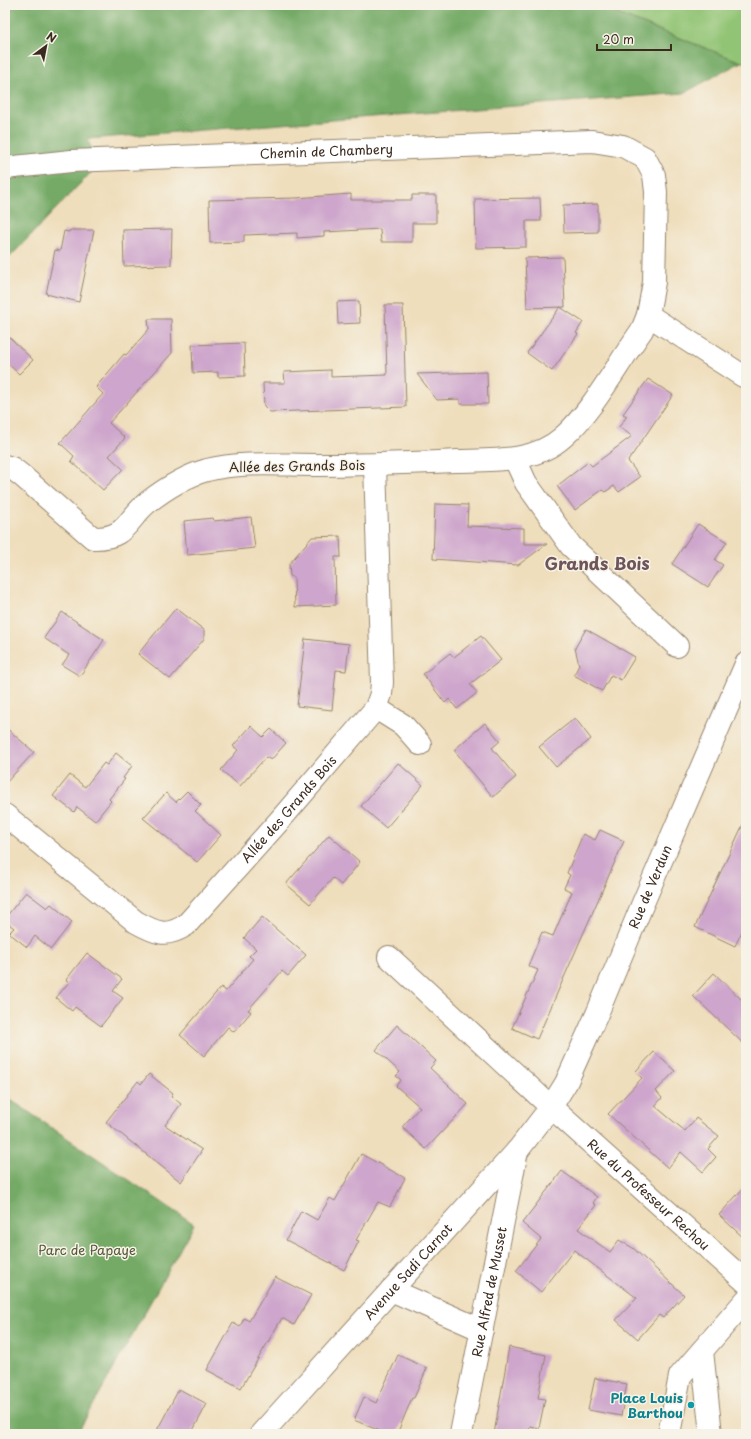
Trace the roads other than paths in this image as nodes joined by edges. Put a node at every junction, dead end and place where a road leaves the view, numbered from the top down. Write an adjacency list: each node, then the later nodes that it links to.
1 (645, 158): 2 (street, Chemin de Chambery); 3 (street, Allée des Grands Bois)
2 (5, 168)
3 (648, 315): 4 (street); 5 (street, Allée des Grands Bois)
4 (743, 376)
5 (515, 459): 6 (street, Allée des Grands Bois); 8 (street)
6 (375, 465): 7 (street, Allée des Grands Bois); 10 (street, Allée des Grands Bois)
7 (5, 466)
8 (677, 646)
9 (746, 664): 14 (street, Rue de Verdun)
10 (376, 708): 11 (street); 12 (street, Allée des Grands Bois)
11 (420, 744)
12 (5, 815)
13 (389, 957): 14 (street, Rue du Professeur Rechou)
14 (551, 1108): 15 (street, Avenue Sadi Carnot); 16 (street, Rue du Professeur Rechou)
15 (518, 1150): 17 (street, Avenue Sadi Carnot); 19 (street, Rue Alfred de Musset)
16 (746, 1282)
17 (391, 1290): 19 (street); 21 (street, Avenue Sadi Carnot)
18 (746, 1300): 20 (street)
19 (482, 1330): 22 (street, Rue Alfred de Musset)
20 (702, 1351): 23 (street); 24 (street)
21 (261, 1434)
22 (461, 1434)
23 (669, 1434)
24 (711, 1434)

